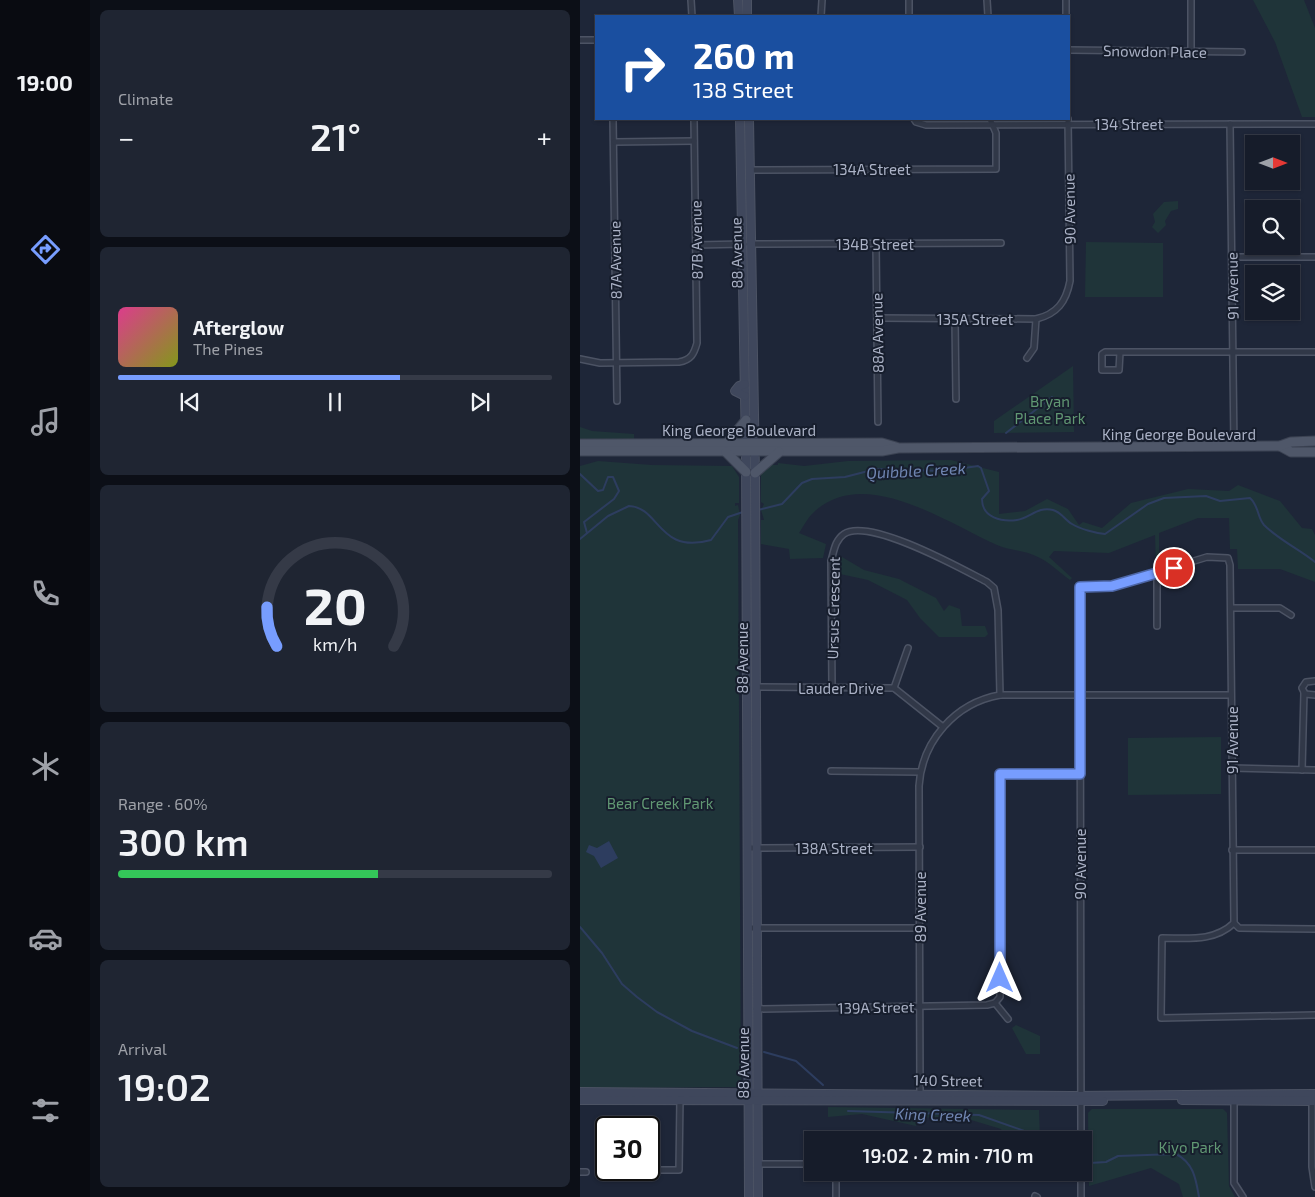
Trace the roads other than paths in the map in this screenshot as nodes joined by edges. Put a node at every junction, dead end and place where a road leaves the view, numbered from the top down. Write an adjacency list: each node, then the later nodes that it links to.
1 (691, 0): 9 (street)
2 (738, 0): 10 (main road)
3 (747, 0): 11 (main road)
4 (822, 0): 12 (street)
5 (909, 0): 13 (street)
6 (987, 0): 14 (street)
7 (1066, 0): 15 (street)
8 (1190, 0): 19 (street)
9 (692, 15)
10 (739, 15)
11 (747, 15)
12 (821, 15)
13 (909, 15)
14 (988, 15)
15 (1066, 15)
16 (580, 40): 17 (street)
17 (595, 40)
18 (1070, 50): 19 (street, Snowdon Place)
19 (1191, 52): 20 (street, Snowdon Place)
20 (1242, 52)
21 (613, 120): 31 (street, 87A Avenue)
22 (694, 120): 30 (street, 87B Avenue)
23 (740, 120): 34 (main road, 88 Avenue)
24 (749, 120): 32 (main road, 88 Avenue)
25 (915, 120): 26 (street, 134 Street)
26 (991, 122): 27 (street, 134 Street); 32 (street, 134A Street)
27 (1068, 122): 28 (street, 134 Street); 39 (street, 90 Avenue)
28 (1230, 124): 29 (street, 134 Street); 37 (street, 91 Avenue)
29 (1315, 124)
30 (694, 141): 31 (street); 36 (street, 87B Avenue)
31 (614, 142): 48 (street, 87A Avenue)
32 (748, 170): 34 (main road, 88 Avenue)
33 (1001, 243): 35 (street, 134B Street)
34 (747, 244): 35 (street, 134B Street); 36 (street, 134B Street); 51 (main road, 88 Avenue); 56 (main road, 88 Avenue)
35 (876, 244): 40 (street, 88A Avenue)
36 (696, 245): 48 (street, 87B Avenue)
37 (1232, 257): 38 (street); 43 (street, 91 Avenue)
38 (1315, 257)
39 (1066, 299): 42 (street, 135A Street)
40 (877, 318): 41 (street, 135A Street); 52 (street, 88A Avenue)
41 (955, 318): 42 (street, 135A Street); 49 (street)
42 (1036, 319): 46 (street)
43 (1233, 351): 44 (street); 45 (street); 57 (street, 91 Avenue)
44 (1120, 352): 44 (street)
45 (1315, 352)
46 (1027, 358)
47 (580, 359): 48 (street)
48 (617, 363): 50 (street, 87A Avenue)
49 (956, 399)
50 (617, 401)
51 (746, 420): 56 (main road, 88 Avenue); 59 (main road)
52 (878, 422)
53 (1315, 441): 55 (main road, King George Boulevard)
54 (580, 444): 58 (main road, King George Boulevard)
55 (1280, 446): 57 (main road, King George Boulevard); 63 (main road, King George Boulevard)
56 (751, 447): 59 (main road, King George Boulevard); 60 (main road, King George Boulevard); 62 (main road, King George Boulevard); 64 (main road, 88 Avenue)
57 (1234, 447): 60 (main road, King George Boulevard)
58 (592, 448): 59 (main road, King George Boulevard); 61 (main road, King George Boulevard)
59 (727, 448): 64 (main road)
60 (898, 448): 62 (main road, King George Boulevard)
61 (580, 452)
62 (779, 452): 64 (main road)
63 (1315, 452)
64 (751, 473): 70 (main road, 88 Avenue); 72 (main road, 88 Avenue)
65 (1156, 573): 66 (street, 91 Avenue); 68 (street); 79 (street, 90 Avenue)
66 (1231, 608): 67 (street); 76 (street, 91 Avenue)
67 (1291, 615)
68 (1157, 626)
69 (908, 648): 74 (street)
70 (747, 679): 72 (main road); 88 (main road, 88 Avenue)
71 (1315, 681): 75 (street)
72 (756, 688): 73 (street, Lauder Drive); 89 (main road, 88 Avenue)
73 (832, 688): 74 (street, Lauder Drive); 78 (street, Ursus Crescent)
74 (894, 688): 80 (street, Lauder Drive)
75 (1304, 692): 77 (street); 82 (street)
76 (1231, 695): 79 (street, 89 Avenue); 81 (street, 91 Avenue)
77 (1315, 695)
78 (1000, 696): 79 (street, 89 Avenue); 80 (street, 89 Avenue)
79 (1080, 696): 86 (street, 90 Avenue)
80 (943, 727): 85 (street, 89 Avenue)
81 (1232, 768): 82 (street); 90 (street, 91 Avenue)
82 (1302, 770): 83 (street)
83 (1315, 770)
84 (832, 771): 85 (street)
85 (920, 772): 87 (street, 89 Avenue)
86 (1080, 774): 96 (street); 107 (street, 90 Avenue)
87 (920, 847): 89 (street, 138A Street); 94 (street, 89 Avenue)
88 (747, 848): 89 (street, 138A Street); 93 (main road, 88 Avenue)
89 (756, 848): 93 (main road, 88 Avenue)
90 (1232, 850): 91 (street); 92 (street, 91 Avenue)
91 (1315, 850)
92 (1234, 923): 95 (street); 99 (street)
93 (752, 928): 94 (street); 98 (main road, 88 Avenue); 105 (main road, 88 Avenue)
94 (920, 928): 97 (street, 89 Avenue)
95 (1315, 929)
96 (995, 1003): 97 (street, 139A Street); 100 (street)
97 (920, 1007): 98 (street, 139A Street); 102 (street, 89 Avenue)
98 (756, 1009): 106 (main road, 88 Avenue)
99 (1315, 1015)
100 (1008, 1019)
101 (580, 1092): 104 (main road, 140 Street)
102 (920, 1094): 106 (main road, 140 Street); 107 (main road, 140 Street)
103 (1268, 1094): 107 (main road, 140 Street); 108 (main road, 140 Street); 110 (main road)
104 (680, 1096): 105 (main road, 140 Street); 109 (main road, 140 Street); 114 (street)
105 (748, 1097): 106 (main road, 140 Street); 118 (main road, 88 Avenue)
106 (757, 1097): 107 (main road, 140 Street); 112 (main road, 88 Avenue)
107 (1081, 1098): 110 (main road, 140 Street); 111 (street, 90 Avenue)
108 (1314, 1099): 110 (main road, 140 Street); 117 (street)
109 (580, 1100)
110 (1234, 1100): 122 (street)
111 (1081, 1131)
112 (757, 1164): 113 (street); 119 (main road, 88 Avenue)
113 (804, 1164)
114 (660, 1170)
115 (836, 1181): 120 (street)
116 (1081, 1181): 121 (street)
117 (1315, 1187)
118 (749, 1197)
119 (758, 1197)
120 (836, 1197)
121 (1081, 1197)
122 (1243, 1197)

